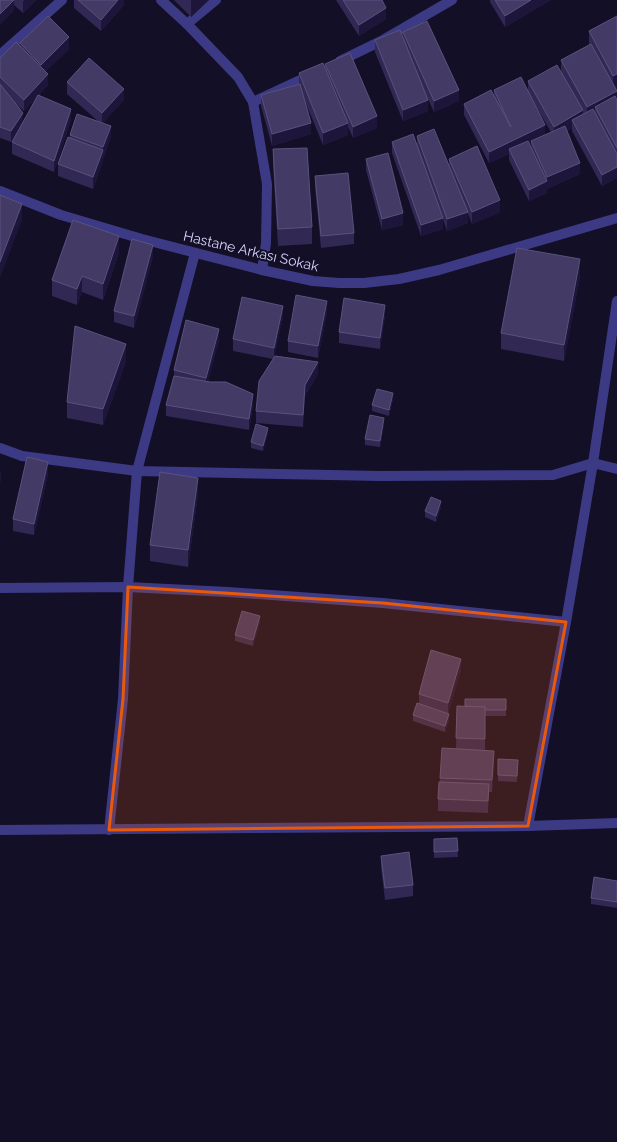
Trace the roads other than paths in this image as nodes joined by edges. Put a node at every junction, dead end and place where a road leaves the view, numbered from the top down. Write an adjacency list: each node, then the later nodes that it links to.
1 (62, 0): 6 (street)
2 (161, 0): 5 (street)
3 (216, 0): 5 (street)
4 (452, 0): 7 (street)
5 (187, 24): 9 (street)
6 (0, 55)
7 (331, 65)
8 (317, 72): 9 (street)
9 (253, 102): 13 (street)
10 (0, 191): 12 (street, Hastane Arkası Sokak)
11 (617, 218): 13 (street, Hastane Arkası Sokak)
12 (195, 253): 13 (street, Hastane Arkası Sokak); 18 (street)
13 (262, 270)
14 (617, 300): 16 (street)
15 (0, 448): 18 (street)
16 (593, 463): 17 (street); 18 (street); 21 (street)
17 (617, 469)
18 (137, 471): 19 (street)
19 (128, 587): 20 (street); 21 (street); 25 (street)
20 (0, 588)
21 (566, 622): 23 (street)
22 (617, 823): 23 (street)
23 (528, 826): 25 (street)
24 (0, 830): 25 (street)
25 (109, 830)

